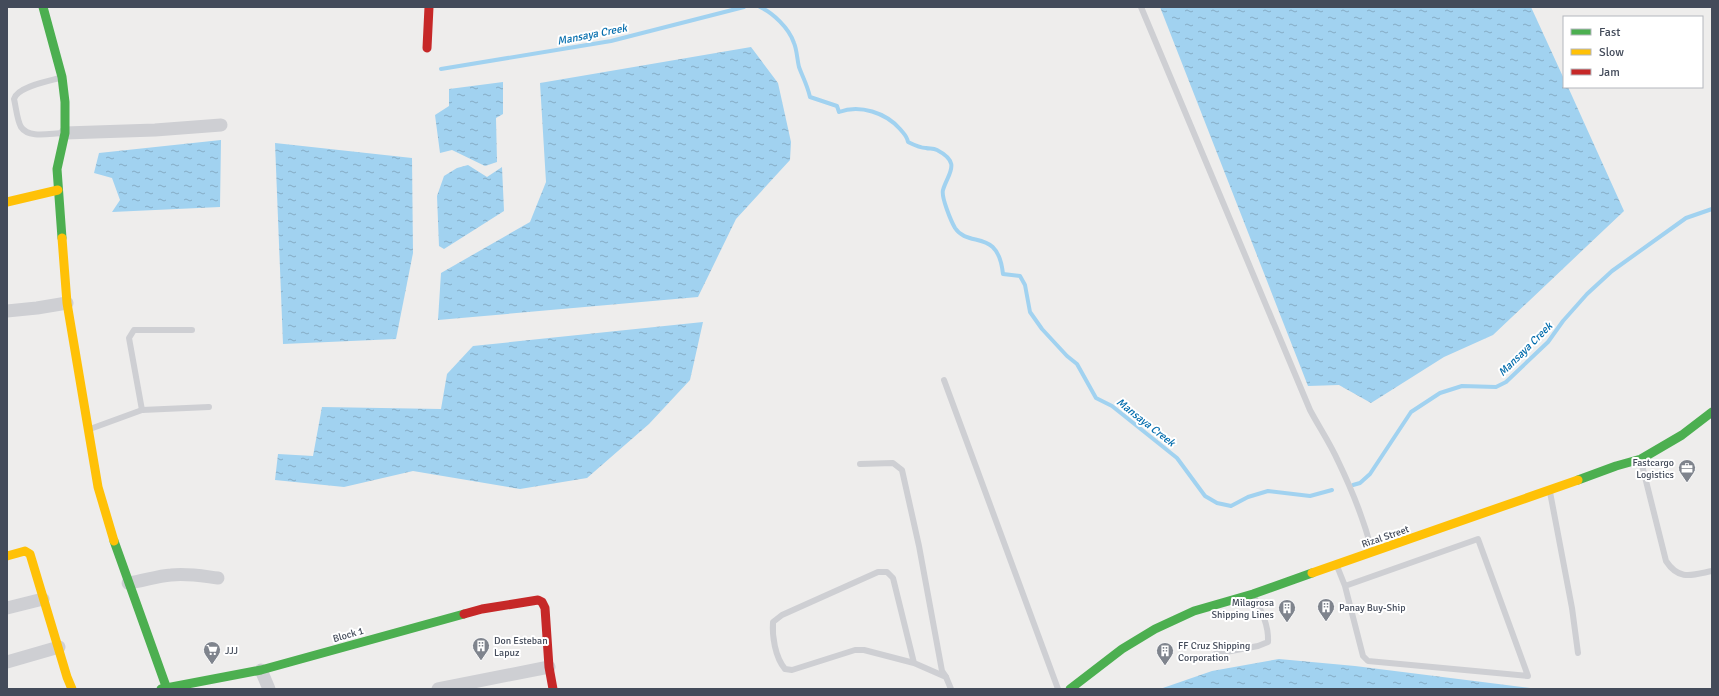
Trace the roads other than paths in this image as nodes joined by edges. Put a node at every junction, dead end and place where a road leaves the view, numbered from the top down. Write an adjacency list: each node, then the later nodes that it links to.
1 (43, 7): 5 (street)
2 (429, 7): 4 (street)
3 (1141, 7): 21 (lane)
4 (427, 48)
5 (62, 77): 7 (street); 7 (lane)
6 (221, 125): 7 (street)
7 (65, 133): 8 (street)
8 (58, 190): 9 (street); 10 (street)
9 (7, 202)
10 (67, 303): 11 (street); 17 (street)
11 (7, 311)
12 (192, 330): 15 (lane)
13 (944, 380): 45 (lane)
14 (208, 407): 15 (lane)
15 (142, 410): 17 (lane)
16 (1712, 412): 18 (street, Rizal Street)
17 (88, 430): 26 (street)
18 (1640, 459): 20 (street, Rizal Street); 24 (lane)
19 (860, 464): 38 (lane)
20 (1550, 491): 21 (street, Rizal Street); 32 (lane)
21 (1372, 552): 23 (street, Rizal Street)
22 (7, 556): 29 (street)
23 (1337, 565): 27 (lane); 28 (street, Rizal Street)
24 (1712, 571)
25 (218, 578): 26 (street)
26 (128, 583): 39 (street)
27 (1345, 586): 27 (lane)
28 (1253, 594): 33 (lane); 46 (street, Rizal Street)
29 (44, 599): 30 (street); 31 (street)
30 (7, 608)
31 (59, 647): 34 (street); 40 (street)
32 (1578, 653)
33 (1215, 654)
34 (7, 662)
35 (914, 663): 35 (lane); 38 (lane)
36 (549, 667): 37 (street, Block 1); 42 (street); 43 (street)
37 (262, 670): 39 (street, Block 1); 41 (street)
38 (946, 678): 44 (lane)
39 (165, 688)
40 (72, 689)
41 (269, 689)
42 (439, 689)
43 (553, 689)
44 (951, 689)
45 (1058, 689)
46 (1070, 689)

